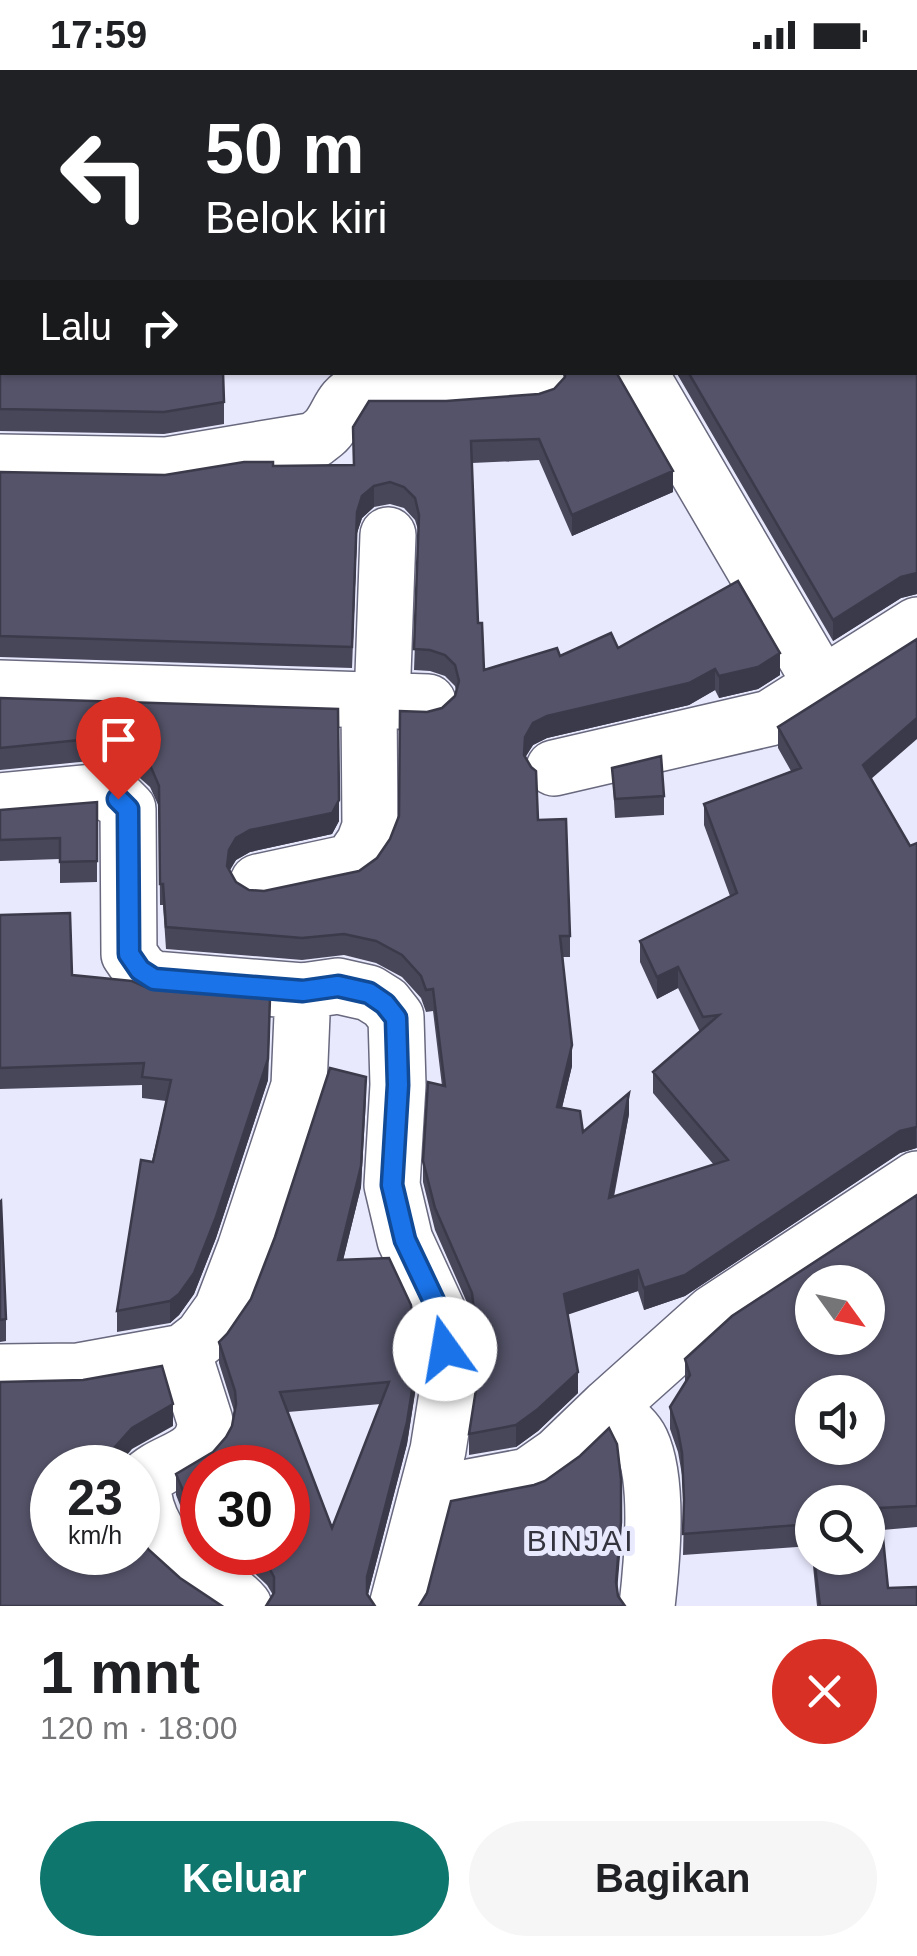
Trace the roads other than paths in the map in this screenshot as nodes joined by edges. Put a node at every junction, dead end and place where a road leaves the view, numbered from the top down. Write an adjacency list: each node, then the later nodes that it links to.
1 (641, 375): 6 (street)
2 (537, 384): 3 (street)
3 (0, 462)
4 (388, 535): 8 (street)
5 (917, 625): 6 (street)
6 (822, 684): 9 (street)
7 (0, 688): 8 (street)
8 (393, 702): 11 (street)
9 (554, 768)
10 (0, 801): 12 (street)
11 (258, 882)
12 (303, 991): 14 (street); 17 (street)
13 (917, 1179): 16 (street)
14 (183, 1352): 15 (street); 18 (street)
15 (0, 1372)
16 (608, 1407): 17 (street); 20 (street)
17 (426, 1496): 19 (street)
18 (244, 1606)
19 (397, 1606)
20 (647, 1606)

